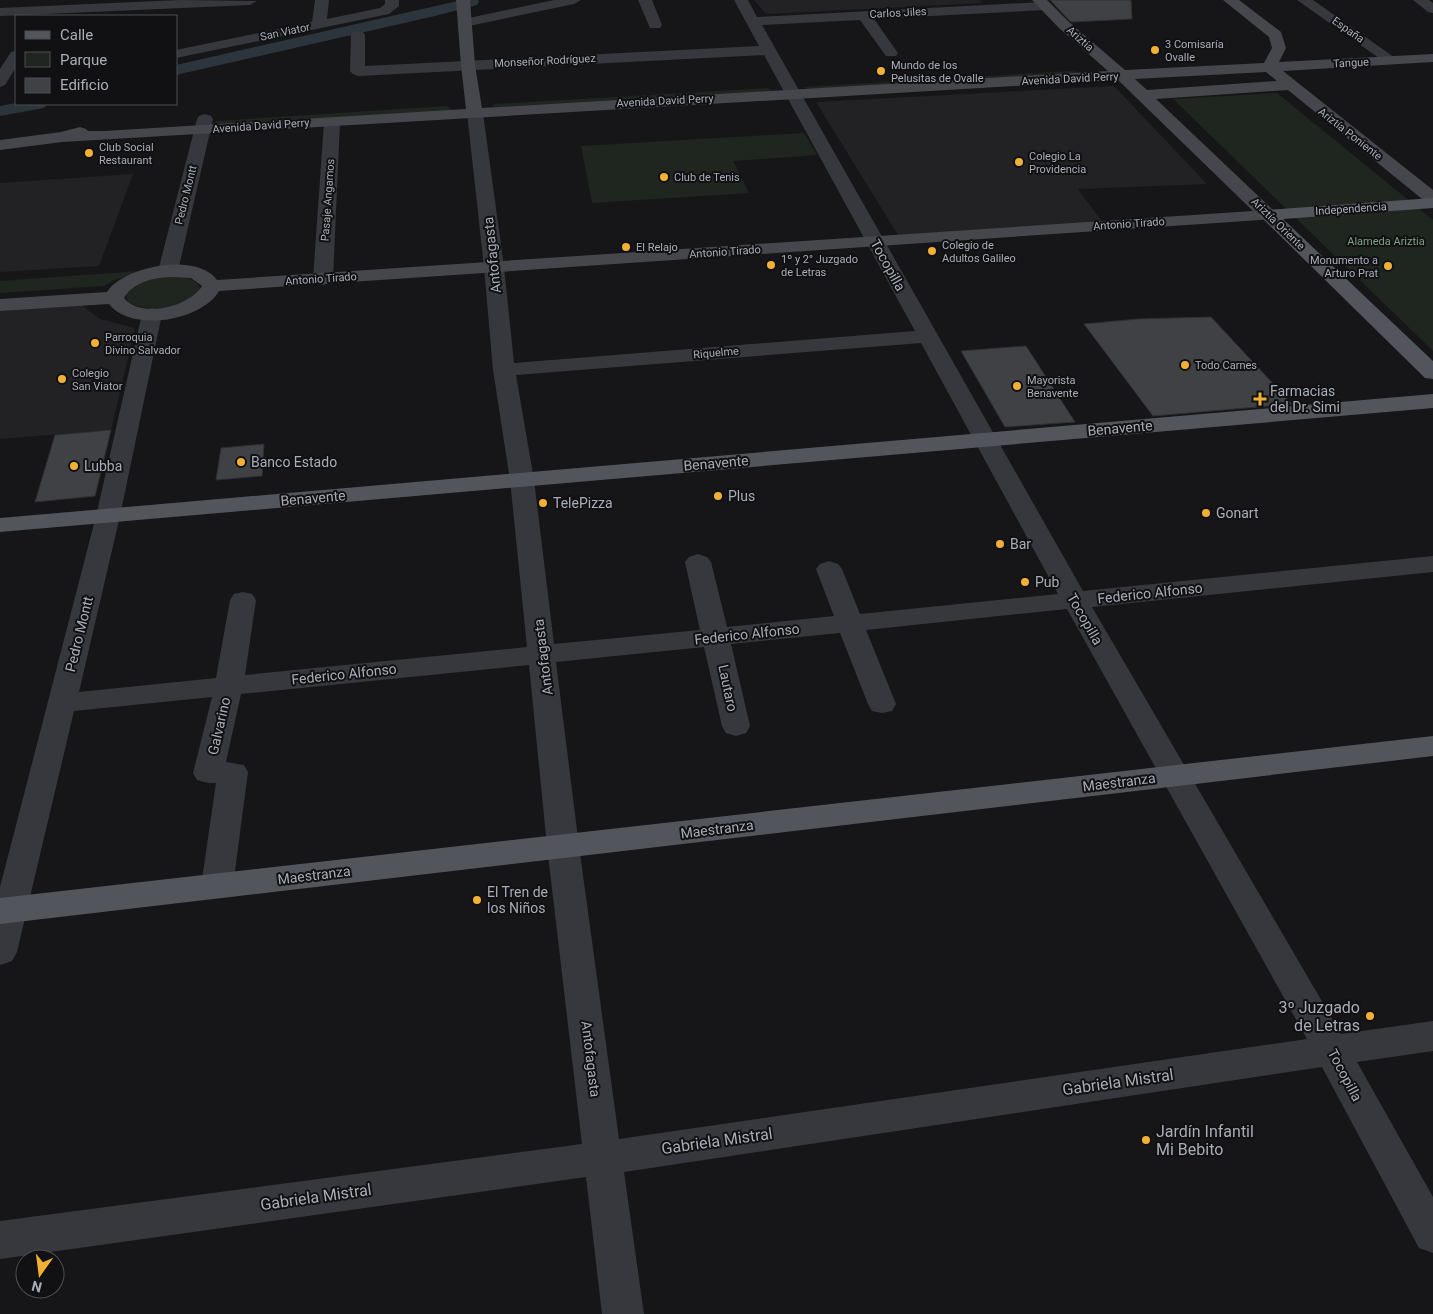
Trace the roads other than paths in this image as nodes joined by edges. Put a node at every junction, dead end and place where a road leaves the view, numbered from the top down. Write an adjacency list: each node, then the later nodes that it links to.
1 (250, 0): 11 (street); 24 (street)
2 (322, 0): 21 (street)
3 (574, 0): 19 (street)
4 (645, 0): 22 (street)
5 (741, 0): 20 (street, Tocopilla)
6 (1230, 0): 26 (main road)
7 (1304, 0): 31 (street, España)
8 (1420, 0): 12 (street)
9 (392, 3): 21 (street, San Viator)
10 (1041, 3): 18 (street, Carlos Jiles); 35 (main road, Ariztía)
11 (178, 7): 14 (street)
12 (1433, 9)
13 (0, 12): 16 (street)
14 (108, 12): 16 (street)
15 (464, 12): 19 (street); 32 (main road, Antofagasta)
16 (41, 13)
17 (571, 15): 19 (street)
18 (864, 15): 20 (street, Carlos Jiles); 27 (street)
19 (483, 19)
20 (752, 21): 25 (street, Tocopilla)
21 (319, 25): 24 (street, San Viator)
22 (654, 25)
23 (358, 35): 32 (street, Monseñor Rodríguez)
24 (242, 41): 28 (street, San Viator)
25 (768, 50): 32 (street, Monseñor Rodríguez); 40 (street, Tocopilla)
26 (1278, 50): 33 (main road); 34 (main road)
27 (891, 53)
28 (178, 54)
29 (15, 57): 36 (street)
30 (1433, 58): 31 (main road, Tangue)
31 (1391, 60): 33 (main road, Tangue)
32 (468, 65): 42 (main road, Antofagasta)
33 (1302, 65): 34 (main road, Tangue)
34 (1269, 67): 35 (main road, Avenida David Perry); 38 (main road, Ariztía Poniente)
35 (1117, 71): 40 (main road, Avenida David Perry); 41 (main road, Ariztía Oriente)
36 (0, 82)
37 (15, 85): 39 (street)
38 (1289, 86): 41 (main road); 46 (main road, Ariztía Poniente)
39 (0, 88)
40 (789, 89): 42 (main road, Avenida David Perry); 48 (street, Tocopilla)
41 (1143, 95): 47 (main road, Ariztía Oriente)
42 (475, 107): 43 (main road, Avenida David Perry); 44 (main road, Avenida David Perry); 49 (street, Antofagasta)
43 (332, 122): 44 (main road, Avenida David Perry); 51 (street, Pasaje Angamos)
44 (204, 125): 45 (main road, Avenida David Perry); 50 (street, Pedro Montt)
45 (0, 145)
46 (1433, 201): 47 (main road, Independencia)
47 (1268, 215): 48 (main road, Antonio Tirado); 58 (main road, Ariztía Oriente)
48 (875, 241): 49 (main road, Antonio Tirado); 56 (street, Tocopilla)
49 (494, 267): 51 (main road, Antonio Tirado); 57 (street, Antofagasta)
50 (168, 271): 52 (main road); 53 (main road)
51 (323, 279): 52 (main road, Antonio Tirado)
52 (212, 286): 55 (main road)
53 (114, 298): 54 (main road); 55 (main road)
54 (0, 305)
55 (152, 314): 62 (street, Pedro Montt)
56 (927, 336): 57 (street, Riquelme); 60 (street, Tocopilla)
57 (504, 370): 61 (street, Antofagasta)
58 (1433, 373)
59 (1433, 401): 60 (main road, Benavente)
60 (985, 440): 61 (main road, Benavente); 68 (street, Tocopilla)
61 (522, 480): 62 (main road, Benavente); 71 (street, Antofagasta)
62 (108, 516): 63 (main road, Benavente); 73 (street, Pedro Montt)
63 (0, 525)
64 (698, 562): 70 (street, Lautaro)
65 (1433, 564): 68 (street, Federico Alfonso)
66 (829, 569): 69 (street)
67 (243, 600): 72 (street, Galvarino)
68 (1075, 600): 69 (street, Federico Alfonso); 77 (street, Tocopilla)
69 (850, 623): 70 (street, Federico Alfonso); 74 (street)
70 (717, 637): 71 (street, Federico Alfonso); 75 (street, Lautaro)
71 (543, 654): 72 (street, Federico Alfonso); 78 (street, Antofagasta)
72 (229, 686): 73 (street, Federico Alfonso); 79 (street, Galvarino)
73 (62, 703): 80 (street, Pedro Montt)
74 (882, 704)
75 (736, 726)
76 (1433, 746): 77 (main road, Maestranza)
77 (1176, 776): 78 (main road, Maestranza); 83 (street, Tocopilla)
78 (564, 846): 79 (main road, Maestranza); 84 (street, Antofagasta)
79 (217, 886): 80 (main road, Maestranza)
80 (5, 910): 81 (street, Pedro Montt)
81 (0, 952)
82 (1433, 1036): 83 (street, Gabriela Mistral)
83 (1332, 1051): 84 (street, Gabriela Mistral); 85 (street, Tocopilla)
84 (604, 1158): 86 (street, Gabriela Mistral); 87 (street, Antofagasta)
85 (1433, 1235)
86 (0, 1240)
87 (623, 1314)

